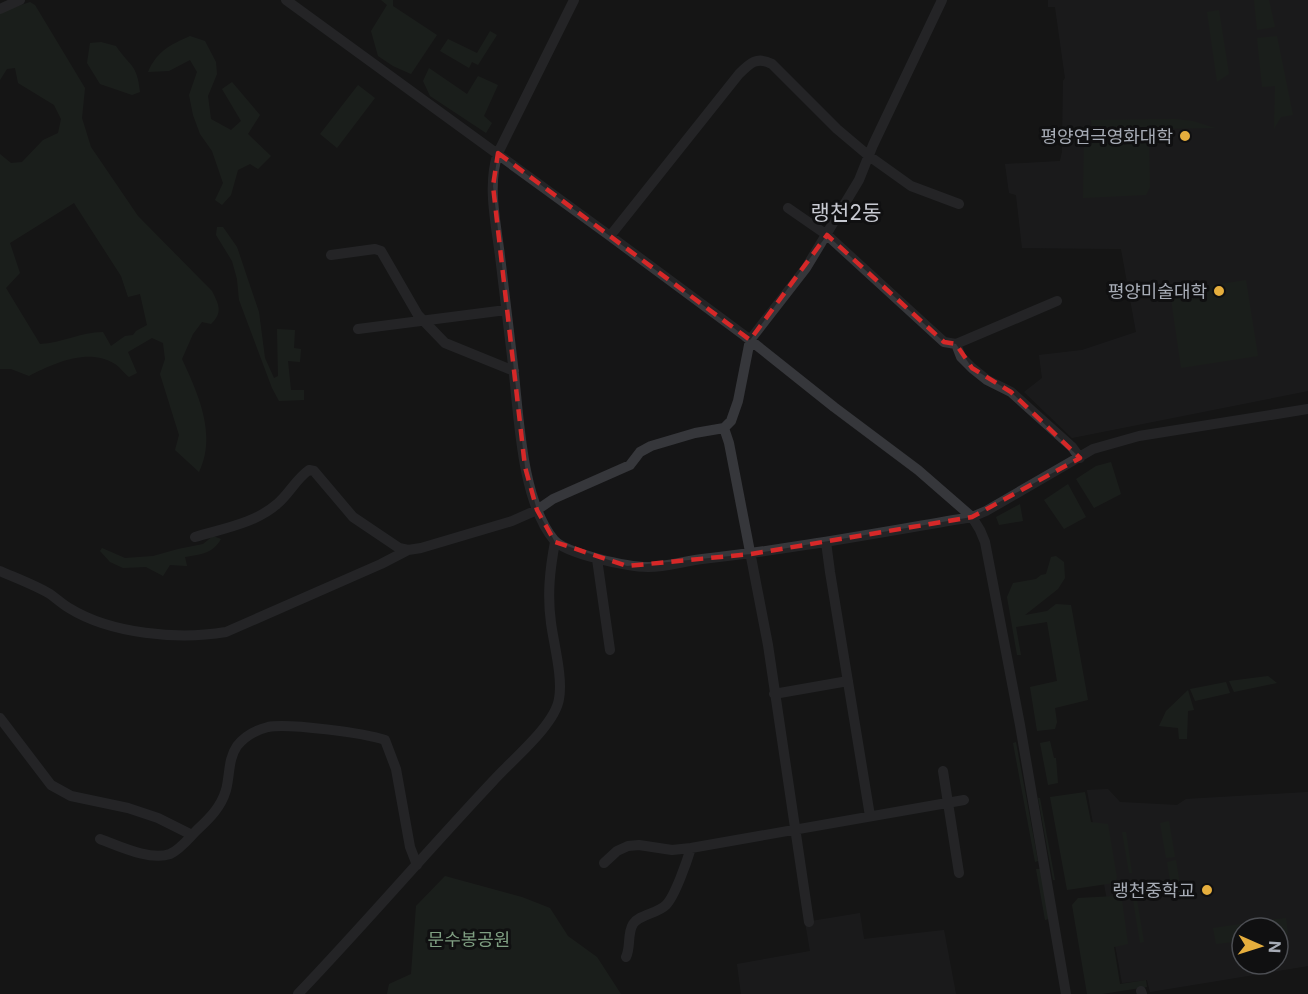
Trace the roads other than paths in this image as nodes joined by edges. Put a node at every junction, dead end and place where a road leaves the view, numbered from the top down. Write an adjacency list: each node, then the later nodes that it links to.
1 (20, 0): 5 (street)
2 (286, 0): 6 (street)
3 (574, 0): 6 (street)
4 (942, 0): 7 (street)
5 (0, 9)
6 (498, 153): 11 (street); 14 (street)
7 (869, 156): 8 (street); 10 (street); 11 (street)
8 (959, 204)
9 (788, 208): 10 (street)
10 (827, 235): 17 (street); 18 (street)
11 (610, 236): 17 (street)
12 (331, 255): 15 (street)
13 (1057, 301): 18 (street)
14 (506, 310): 15 (street); 19 (street)
15 (423, 320): 16 (street); 19 (street)
16 (358, 329)
17 (750, 340): 21 (street); 24 (street)
18 (956, 344): 22 (street)
19 (514, 371): 23 (street)
20 (1308, 409): 22 (street)
21 (724, 428): 23 (street); 29 (street)
22 (1080, 458): 24 (street)
23 (537, 510): 26 (street); 28 (street)
24 (972, 517): 27 (street); 50 (street)
25 (195, 537): 28 (street)
26 (555, 542): 30 (street); 45 (street)
27 (826, 542): 29 (street); 33 (street)
28 (408, 550): 31 (street)
29 (751, 554): 30 (street); 34 (street)
30 (597, 559): 32 (street)
31 (0, 571)
32 (610, 650)
33 (848, 681): 34 (street); 39 (street)
34 (774, 694): 40 (street)
35 (0, 718): 41 (street)
36 (943, 771): 38 (street)
37 (964, 800): 38 (street)
38 (947, 803): 39 (street); 46 (street)
39 (870, 816): 40 (street)
40 (795, 829): 43 (street); 47 (street)
41 (192, 835): 42 (street); 45 (street)
42 (100, 839)
43 (691, 848): 44 (street); 48 (street)
44 (604, 863)
45 (417, 865): 49 (street)
46 (958, 873)
47 (809, 922)
48 (626, 957)
49 (298, 994)
50 (1066, 994)

